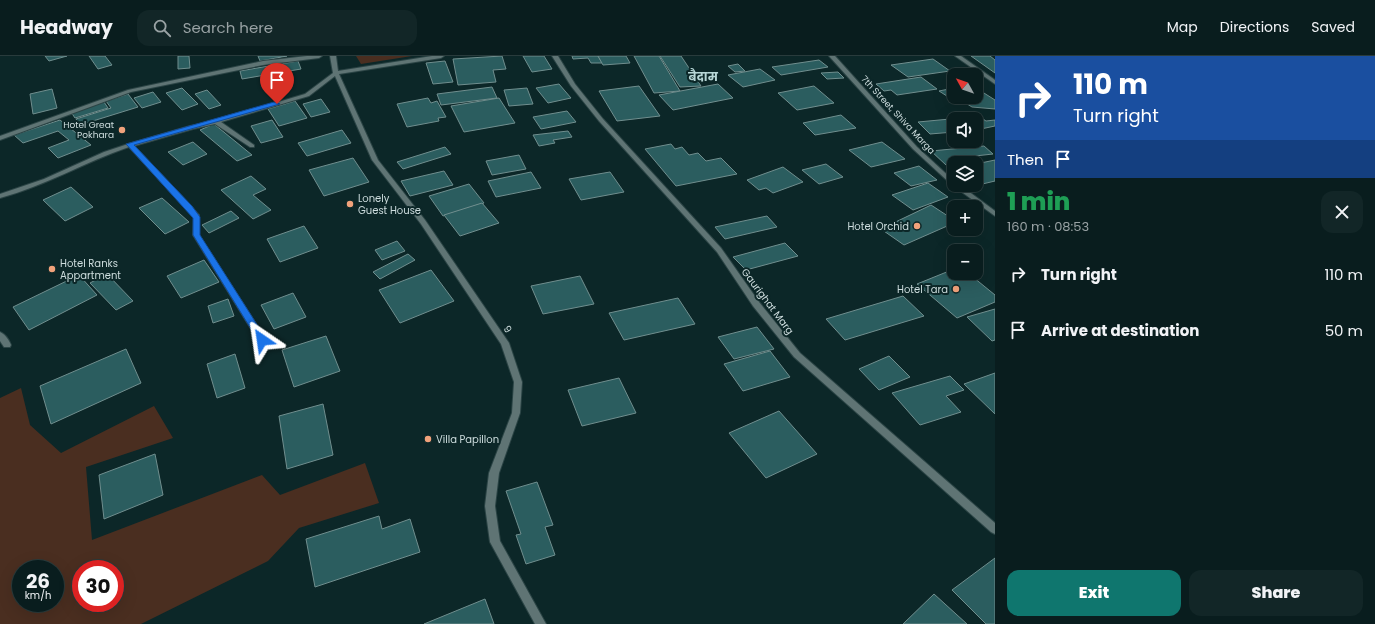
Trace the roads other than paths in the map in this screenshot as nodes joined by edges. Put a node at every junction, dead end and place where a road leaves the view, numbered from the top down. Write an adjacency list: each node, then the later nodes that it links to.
1 (319, 56): 10 (street)
2 (333, 56): 7 (street, 9)
3 (441, 56): 7 (street)
4 (556, 56): 20 (street, Gaurighat Marg)
5 (832, 56): 13 (street, 7th Street, Shiva Marga)
6 (958, 56): 8 (street)
7 (336, 73): 9 (street); 21 (street, 9 / 9)
8 (995, 82)
9 (216, 122): 11 (street); 12 (street)
10 (0, 138)
11 (130, 144): 15 (street); 18 (street)
12 (252, 146)
13 (947, 177)
14 (966, 192): 16 (street, 7th Street, Shiva Marga)
15 (0, 196)
16 (995, 214)
17 (0, 335): 19 (street)
18 (262, 340)
19 (7, 345)
20 (995, 529)
21 (541, 624)

